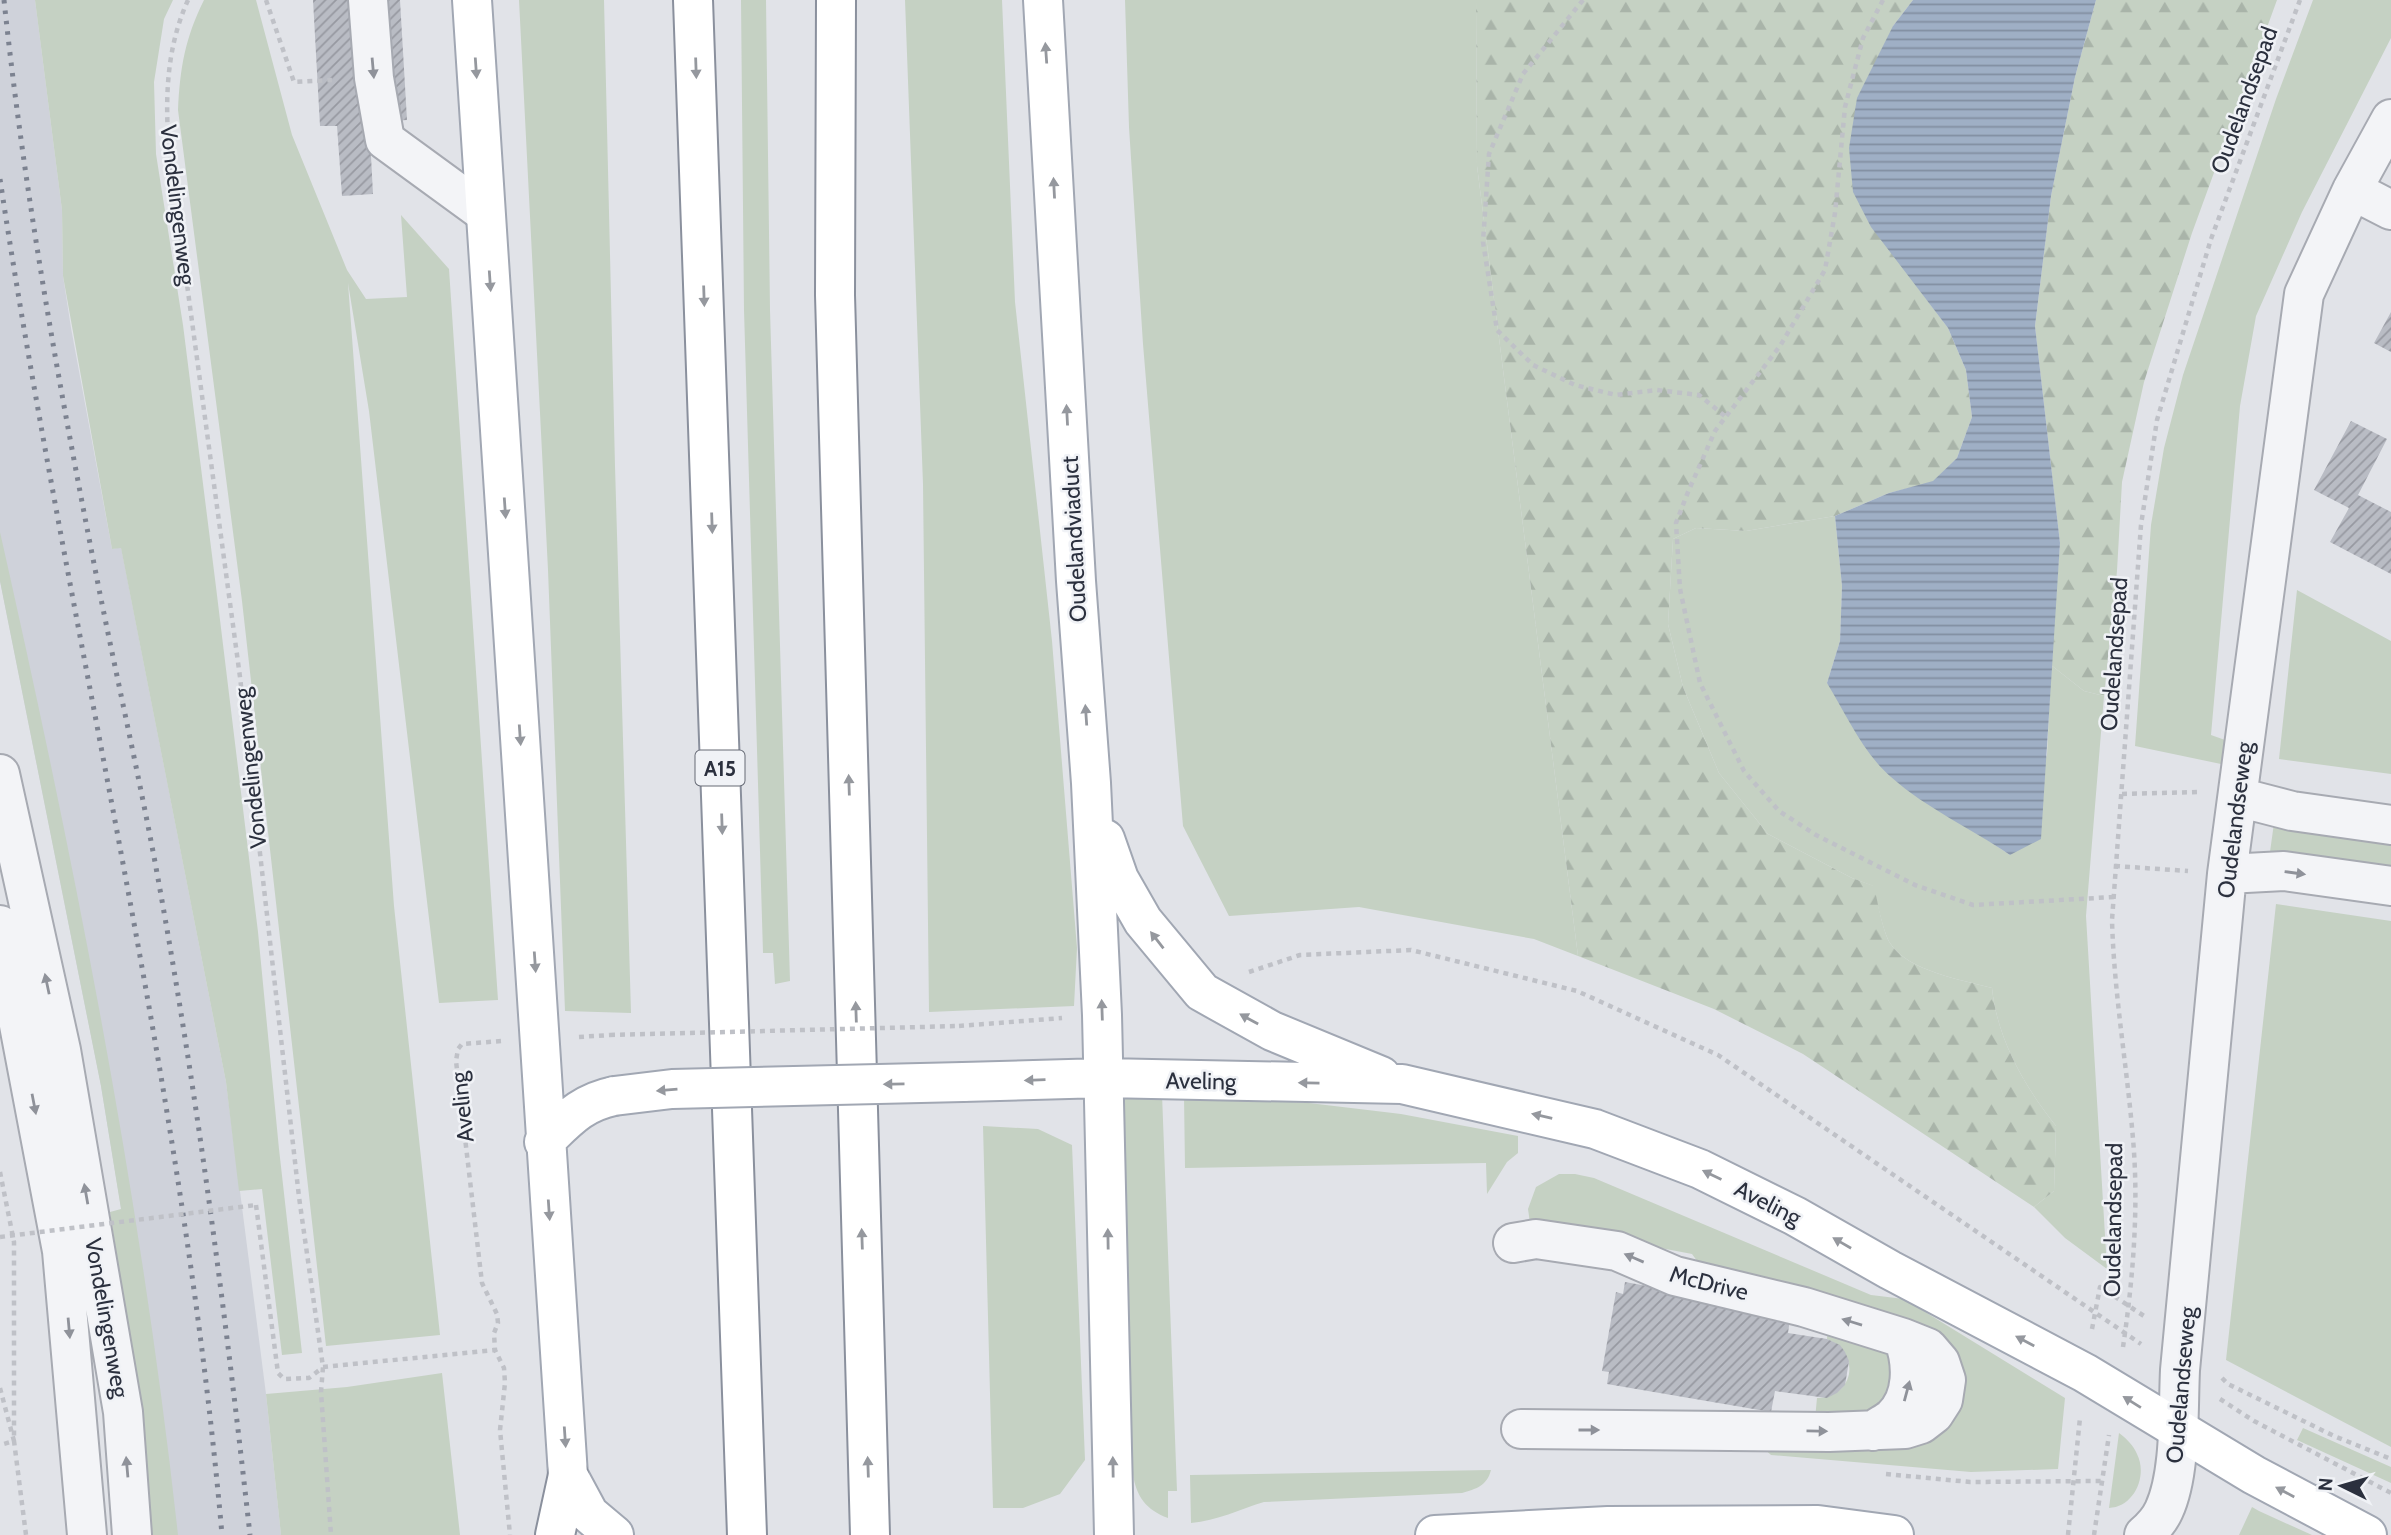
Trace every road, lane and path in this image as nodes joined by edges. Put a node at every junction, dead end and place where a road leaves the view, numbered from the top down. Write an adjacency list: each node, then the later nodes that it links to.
1 (188, 0): 38 (path, Vondelingenweg)
2 (266, 0): 11 (path)
3 (368, 0): 11 (street, one-way to 11)
4 (472, 0): 15 (main road, one-way to 15)
5 (693, 0): 54 (main road, A15, one-way to 54)
6 (836, 0): 55 (main road, one-way to 6)
7 (1043, 0): 18 (main road, Oudelandviaduct, one-way to 7)
8 (1583, 0): 16 (path)
9 (1883, 0): 16 (path)
10 (2300, 0): 19 (path, Oudelandsepad)
11 (374, 78): 15 (street)
12 (2391, 119): 13 (street, Oudelandseweg)
13 (2351, 190): 14 (street); 20 (street, Oudelandseweg)
14 (2391, 210)
15 (485, 213): 29 (main road, one-way to 29)
16 (1726, 417): 25 (path)
17 (0, 774): 49 (street, Vondelingenweg, one-way to 17)
18 (1091, 783): 30 (main road, Oudelandviaduct, one-way to 18); 31 (main road, one-way to 18)
19 (2122, 794): 20 (path); 22 (path, Oudelandsepad)
20 (2238, 797): 21 (street); 23 (street, Oudelandseweg)
21 (2391, 825)
22 (2115, 866): 23 (path); 25 (path, Oudelandsepad)
23 (2227, 874): 24 (street, one-way to 24); 39 (street, Oudelandseweg)
24 (2391, 886)
25 (2114, 897): 36 (path, Oudelandsepad)
26 (0, 925): 48 (street, Vondelingenweg, one-way to 48)
27 (1300, 956): 36 (path)
28 (959, 1026): 29 (path, Aveling, bridge)
29 (540, 1039): 32 (main road); 37 (path, Aveling)
30 (1104, 1078): 31 (main road, Aveling, one-way to 30); 32 (main road, Aveling, one-way to 32, bridge); 56 (main road, one-way to 30)
31 (1402, 1084): 42 (main road, Aveling, one-way to 31)
32 (544, 1142): 45 (main road, one-way to 45)
33 (0, 1172): 43 (path)
34 (0, 1237): 38 (path, bridge)
35 (1513, 1243): 41 (street, McDrive, one-way to 35)
36 (2126, 1333): 39 (path)
37 (495, 1350): 38 (path); 51 (path, Aveling)
38 (323, 1367): 50 (path, Vondelingenweg)
39 (2180, 1370): 42 (street, Oudelandseweg); 46 (path)
40 (0, 1388): 43 (path)
41 (1521, 1429)
42 (2178, 1431): 59 (street, Oudelandseweg); 60 (main road, Aveling, one-way to 42)
43 (14, 1441): 44 (path); 47 (path)
44 (0, 1445)
45 (568, 1475): 52 (main road); 53 (main road)
46 (2391, 1493)
47 (26, 1535)
48 (87, 1535)
49 (132, 1535)
50 (331, 1535)
51 (510, 1535)
52 (555, 1535)
53 (614, 1535)
54 (747, 1535)
55 (870, 1535)
56 (1114, 1535)
57 (1435, 1535): 58 (main road)
58 (1894, 1535)
59 (2144, 1535)
60 (2367, 1535)

